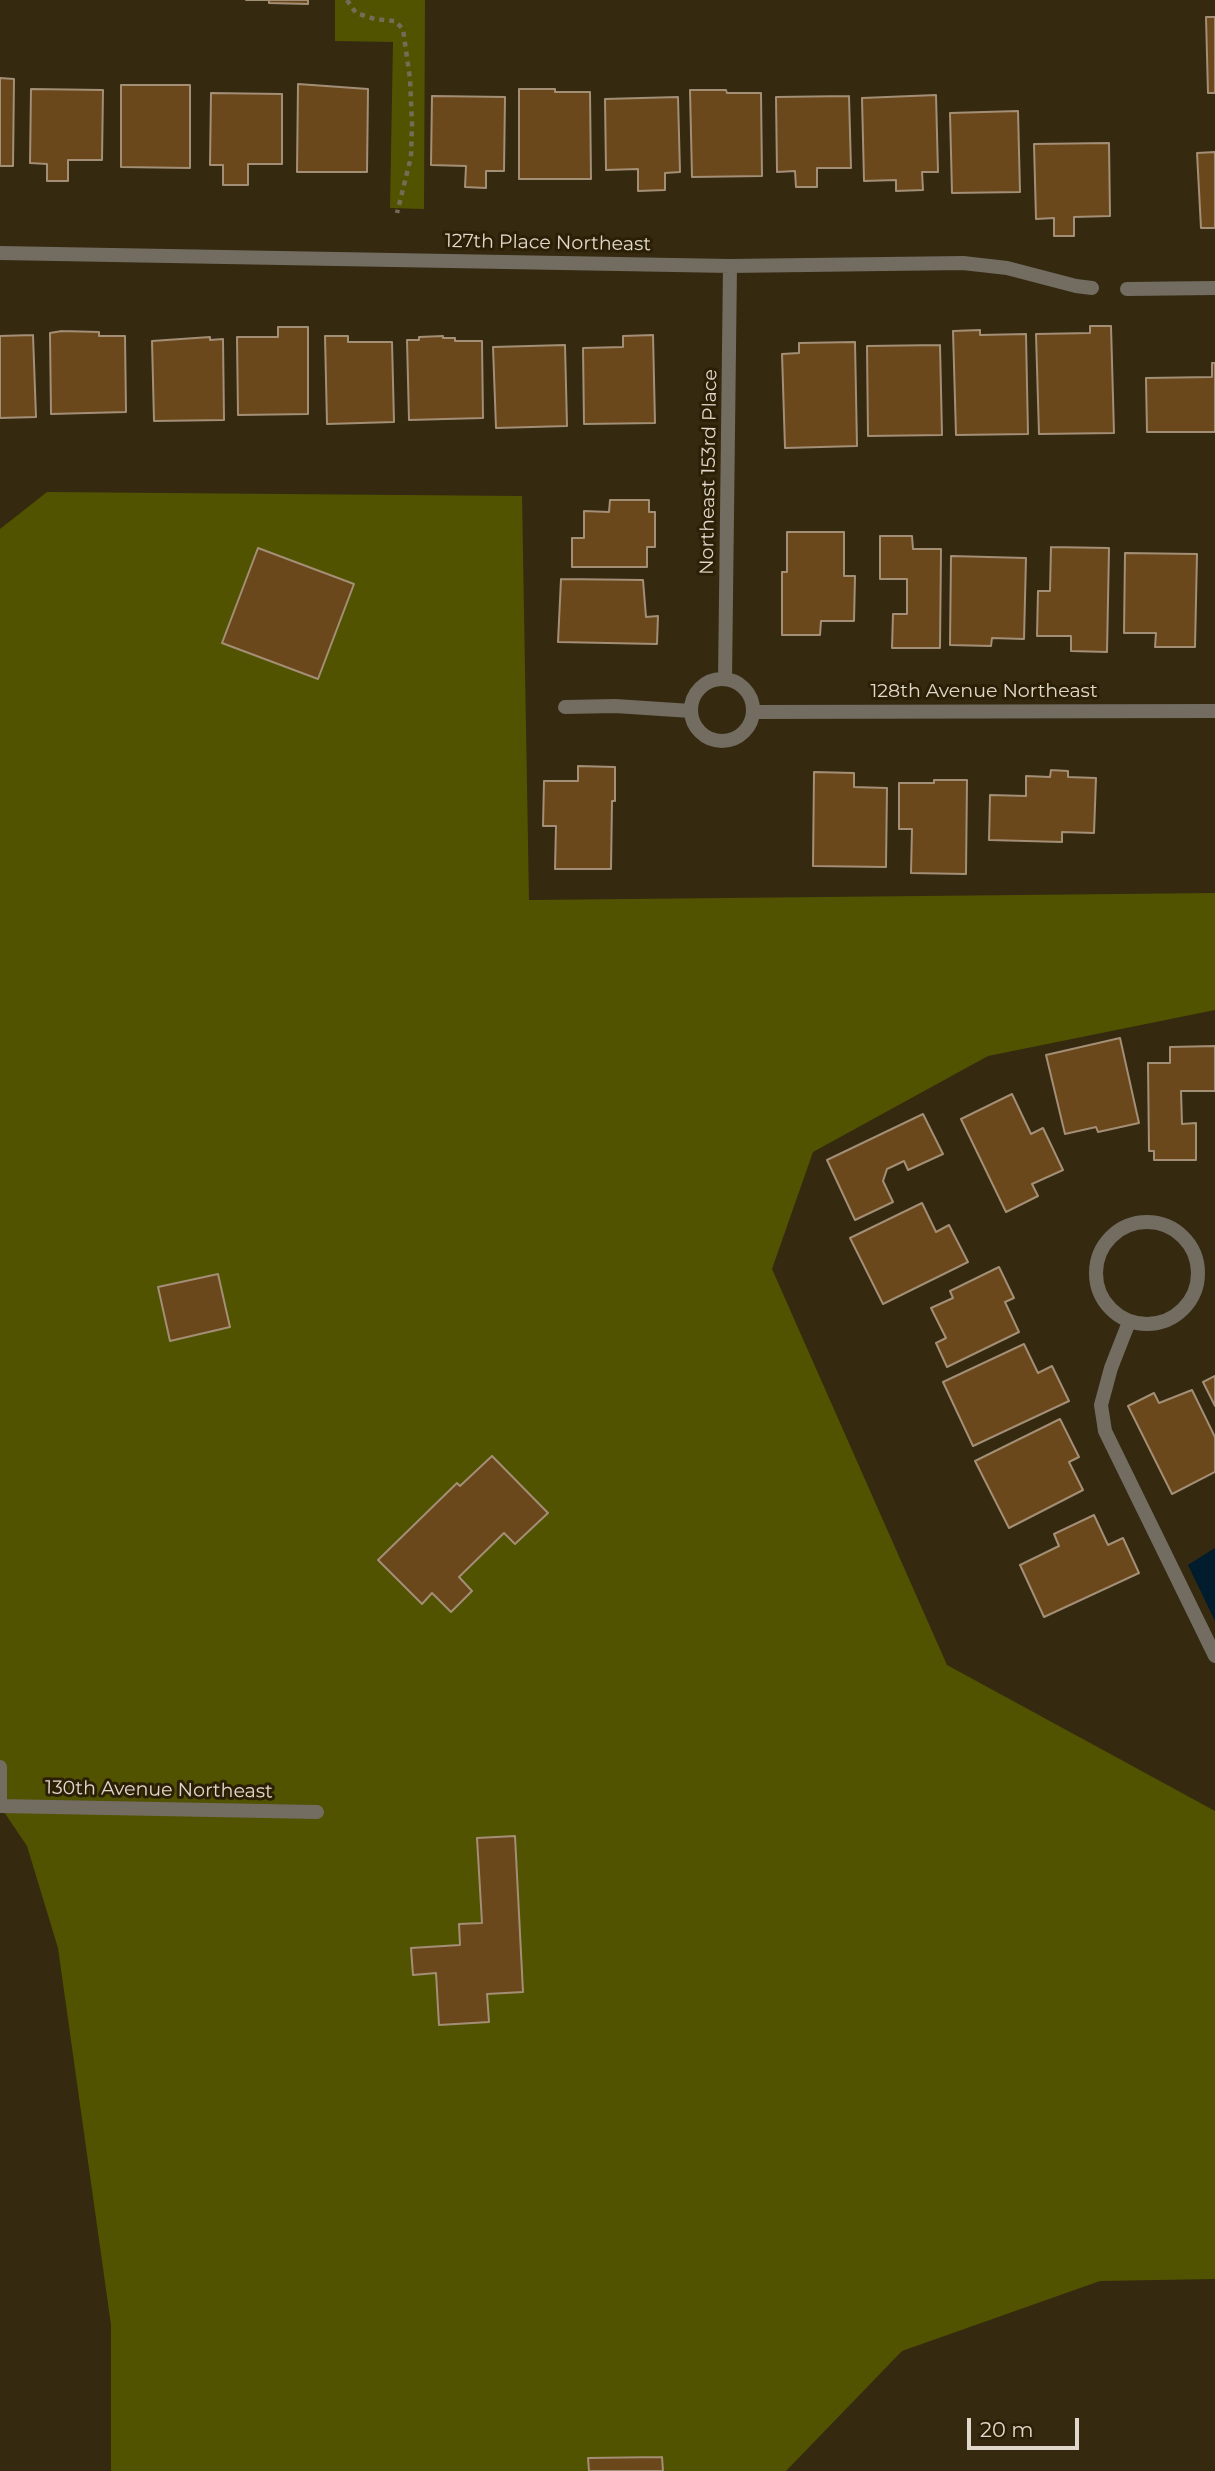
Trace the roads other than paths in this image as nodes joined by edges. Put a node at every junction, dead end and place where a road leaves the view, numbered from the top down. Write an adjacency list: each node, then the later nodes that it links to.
1 (0, 253): 2 (street, 127th Place Northeast)
2 (730, 266): 3 (street, 127th Place Northeast); 6 (street, Northeast 153rd Place)
3 (1092, 288)
4 (1215, 288): 5 (street)
5 (1127, 289)
6 (725, 679): 9 (street); 10 (street)
7 (565, 707): 9 (street)
8 (1215, 710): 10 (street, 128th Avenue Northeast)
9 (691, 711): 10 (street)
10 (754, 712)
11 (1215, 1274): 12 (street)
12 (1199, 1275): 13 (street); 13 (street)
13 (1129, 1322): 14 (street)
14 (1215, 1656)
15 (0, 1767): 16 (street)
16 (0, 1806): 17 (street, 130th Avenue Northeast)
17 (317, 1812)

